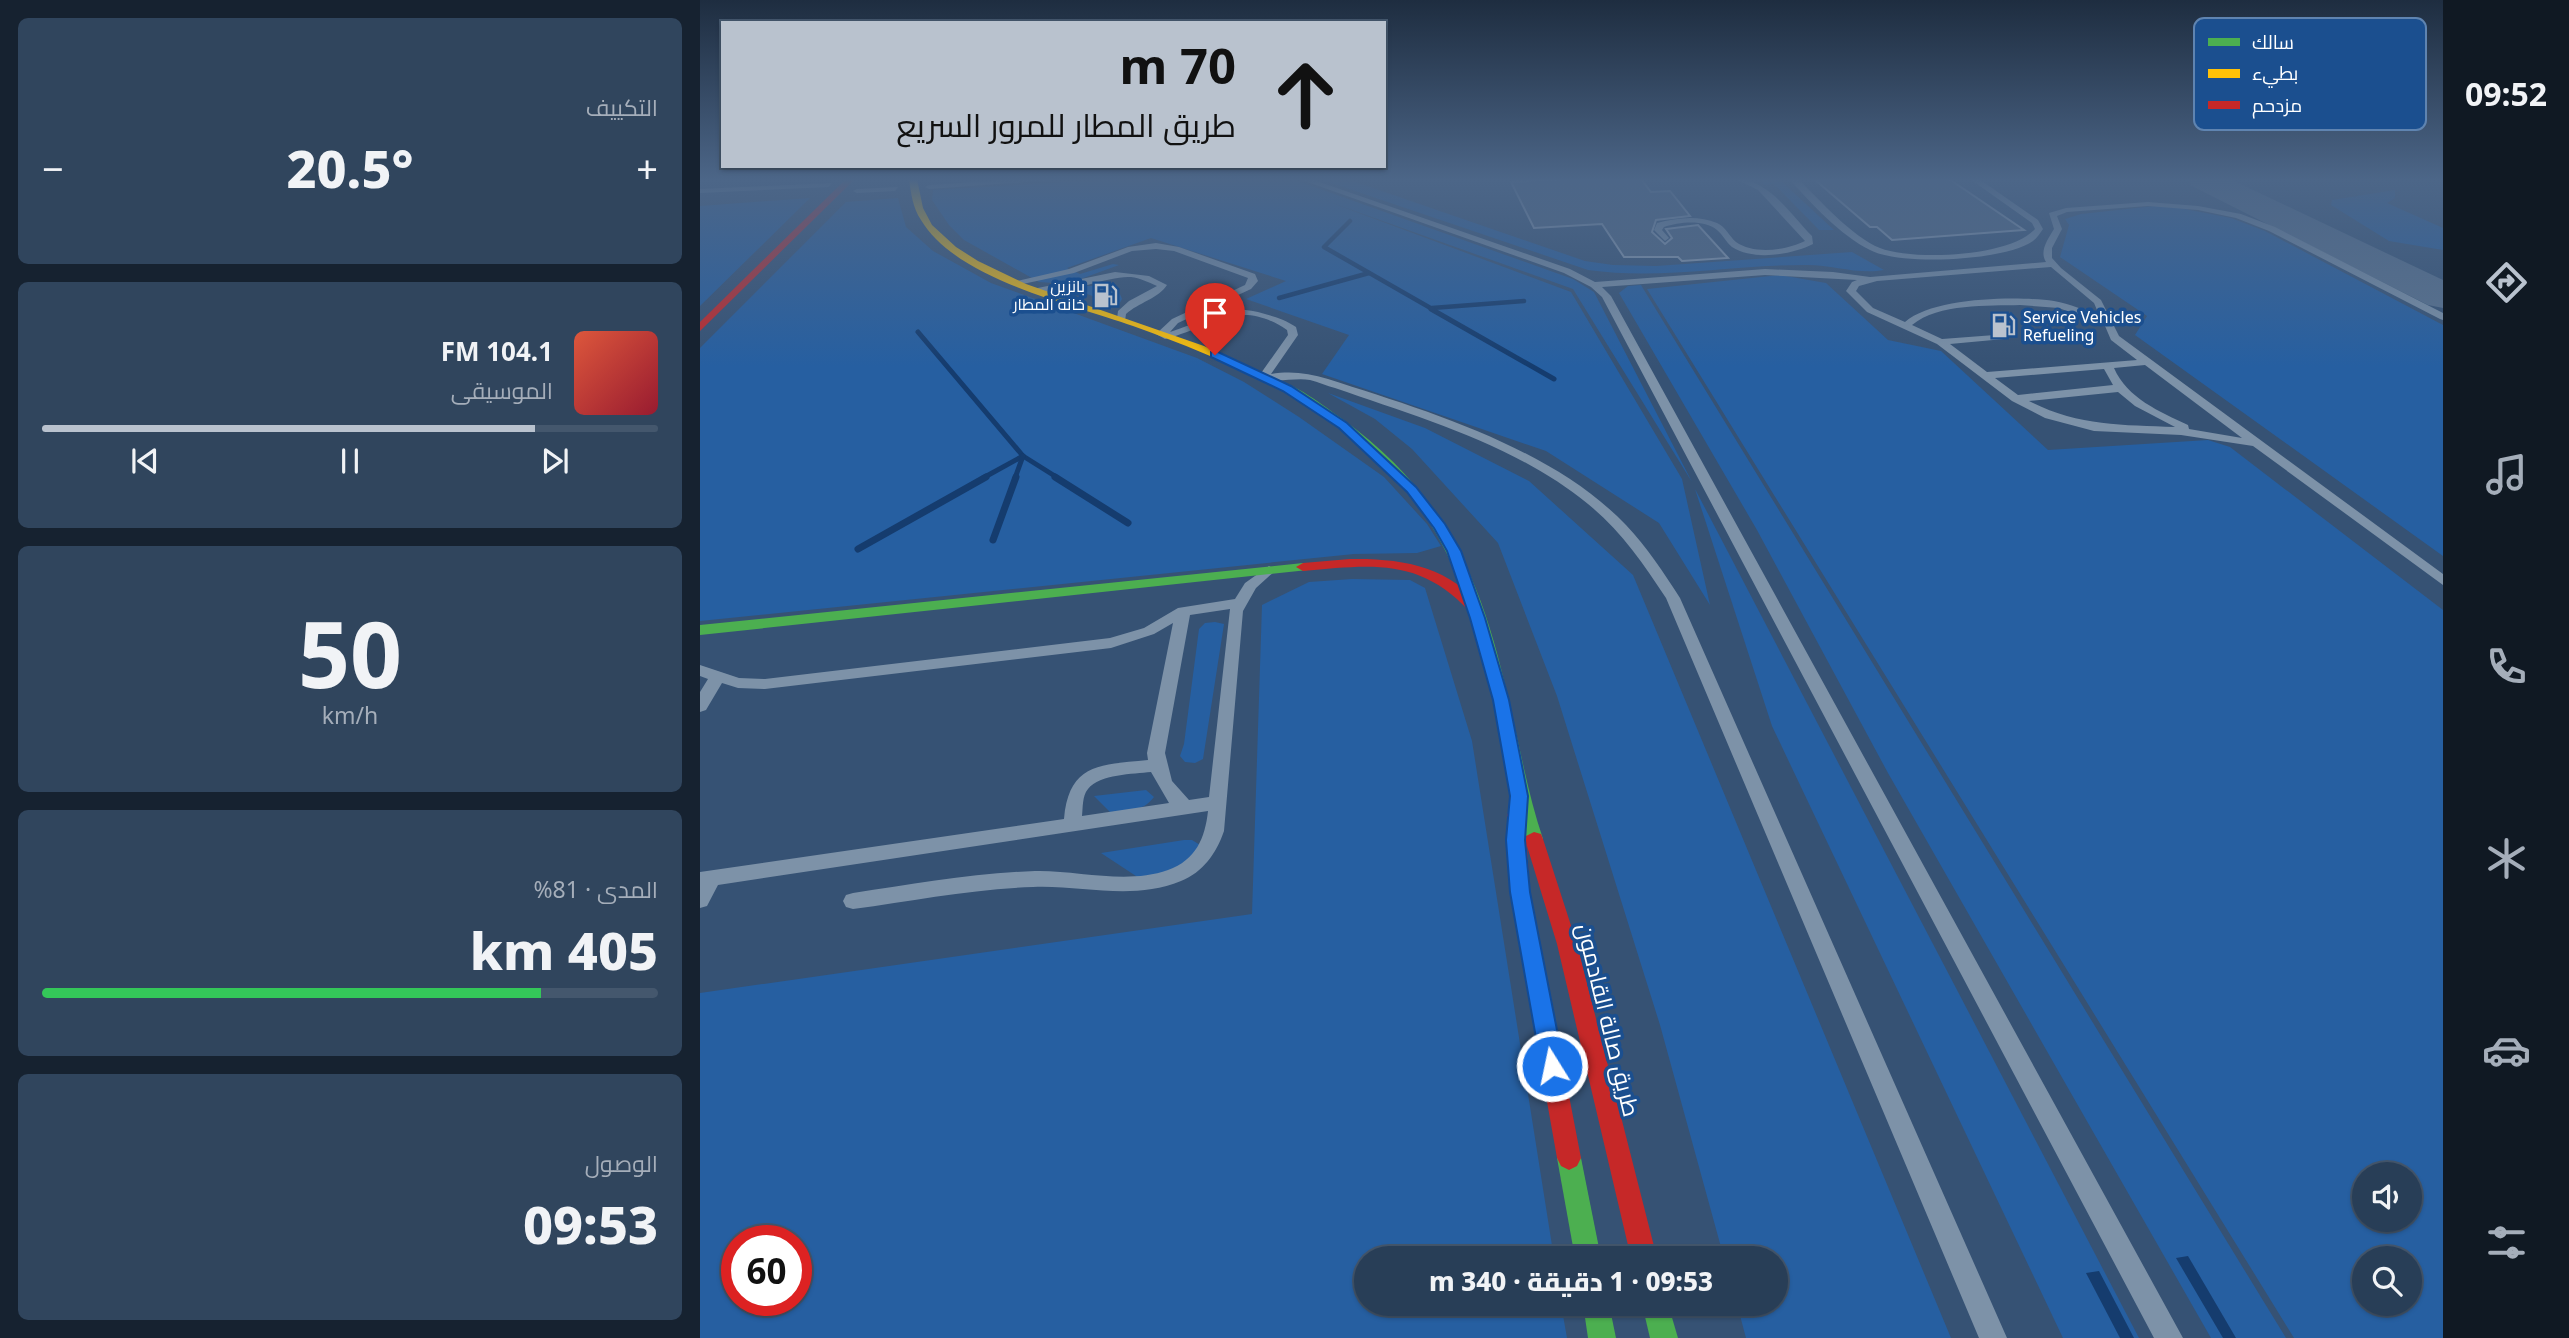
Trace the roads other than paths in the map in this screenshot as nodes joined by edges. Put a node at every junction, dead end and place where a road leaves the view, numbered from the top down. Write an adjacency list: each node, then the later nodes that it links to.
1 (783, 241): 19 (main road)
2 (944, 241): 12 (main road)
3 (1482, 241): 13 (lane)
4 (1732, 241): 5 (lane)
5 (1810, 241)
6 (1864, 241): 7 (lane)
7 (2028, 241)
8 (2053, 241): 10 (lane)
9 (2296, 241): 15 (lane)
10 (2051, 264): 11 (lane); 17 (lane)
11 (1868, 279): 13 (lane); 18 (lane)
12 (1018, 282): 14 (main road); 20 (lane)
13 (1594, 285): 55 (lane)
14 (1036, 289): 16 (main road); 16 (lane)
15 (2443, 317)
16 (1122, 319): 20 (main road)
17 (2107, 324): 18 (lane); 23 (lane)
18 (1907, 325): 22 (lane)
19 (700, 328)
20 (1163, 335): 26 (main road); 26 (lane)
21 (2004, 336): 22 (lane)
22 (1941, 342): 25 (lane)
23 (2146, 362): 24 (lane); 30 (lane)
24 (2108, 365): 25 (lane); 27 (lane)
25 (1986, 375): 28 (lane)
26 (1266, 377): 35 (main road); 54 (lane)
27 (2121, 388): 28 (lane); 29 (lane)
28 (2016, 399): 29 (lane)
29 (2203, 434): 30 (lane)
30 (2260, 446): 32 (lane)
31 (1271, 569): 33 (lane); 35 (main road); 36 (main road)
32 (2443, 581)
33 (1239, 603): 34 (lane); 42 (lane)
34 (1183, 611): 38 (lane); 40 (lane)
35 (1478, 618): 41 (main road)
36 (700, 630)
37 (700, 670): 38 (lane)
38 (718, 676): 39 (lane)
39 (700, 706)
40 (1157, 765): 43 (lane); 44 (lane)
41 (1519, 796): 48 (main road); 49 (main road, طريق صالة القادمون)
42 (1218, 803): 43 (lane); 47 (lane)
43 (1185, 808): 44 (lane)
44 (1072, 825): 45 (lane)
45 (706, 879): 46 (lane)
46 (700, 900)
47 (853, 901)
48 (1586, 1246)
49 (1641, 1246)
50 (1598, 1316): 52 (main road)
51 (1659, 1316): 53 (main road)
52 (1602, 1338)
53 (1664, 1338)
54 (1993, 1338)
55 (2169, 1338)

